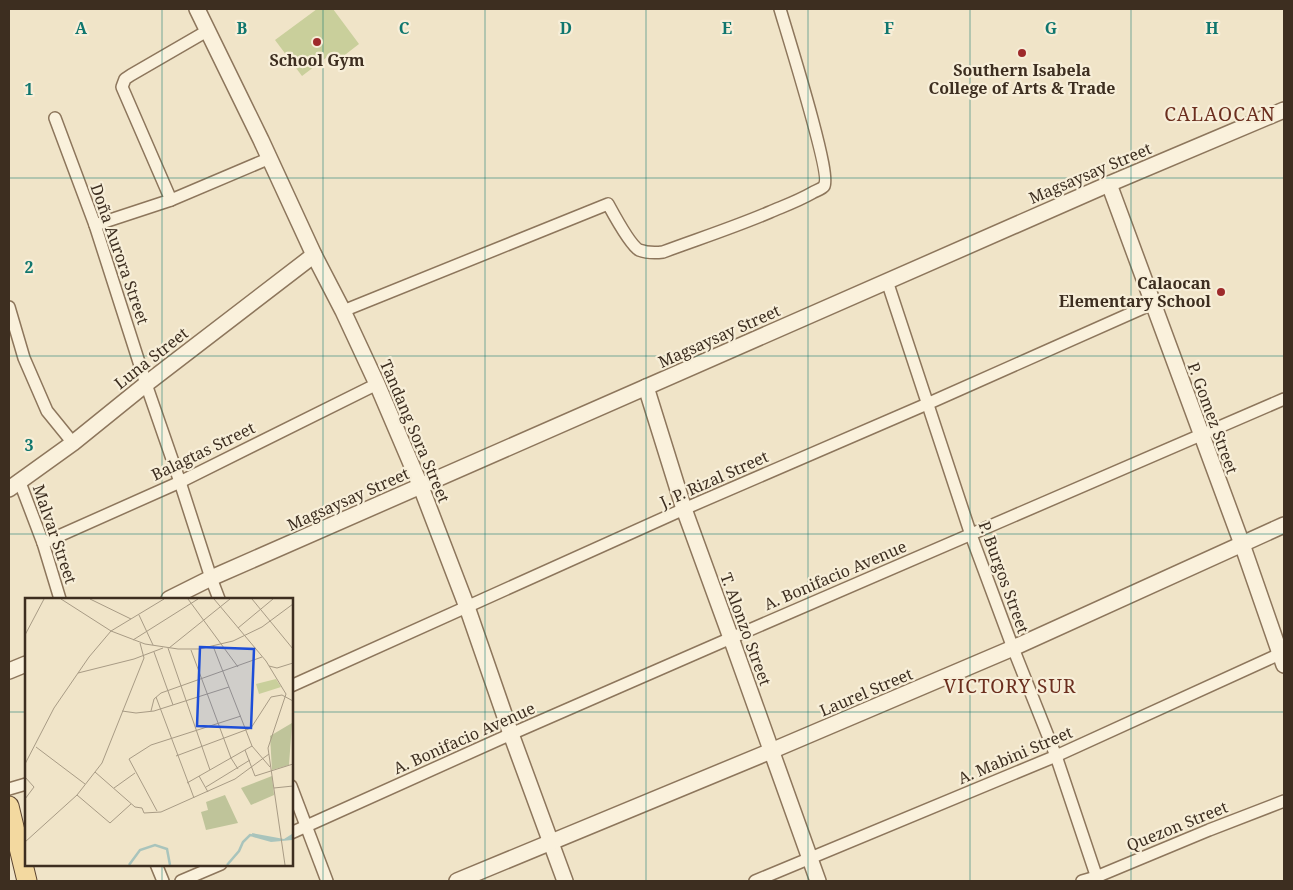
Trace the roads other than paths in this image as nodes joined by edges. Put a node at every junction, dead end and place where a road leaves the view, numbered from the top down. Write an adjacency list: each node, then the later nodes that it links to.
1 (197, 9): 3 (street, Tandang Sora Street)
2 (780, 9): 14 (street)
3 (207, 30): 6 (street, Tandang Sora Street); 8 (street)
4 (1284, 110): 7 (street, Magsaysay Street)
5 (55, 118): 9 (street, Doña Aurora Street)
6 (270, 158): 8 (street); 10 (street, Tandang Sora Street)
7 (1108, 184): 11 (street, Magsaysay Street); 12 (street, P. Gomez Street)
8 (171, 200): 9 (street)
9 (95, 225): 15 (street, Doña Aurora Street)
10 (314, 255): 14 (street, Tandang Sora Street); 15 (street, Luna Street)
11 (887, 281): 17 (street, Magsaysay Street); 19 (street, P. Burgos Street)
12 (1152, 304): 19 (street, J. P. Rizal Street); 20 (street, P. Gomez Street)
13 (9, 308): 21 (street)
14 (343, 311): 16 (street, Tandang Sora Street)
15 (146, 384): 21 (street, Luna Street); 22 (street, Doña Aurora Street)
16 (377, 384): 22 (street, Balagtas Street); 24 (street, Tandang Sora Street)
17 (646, 388): 24 (street, Magsaysay Street); 25 (street, T. Alonzo Street)
18 (1284, 399): 20 (street, A. Bonifacio Avenue)
19 (927, 404): 25 (street, J. P. Rizal Street); 27 (street, P. Burgos Street)
20 (1201, 435): 27 (street, A. Bonifacio Avenue); 29 (street, P. Gomez Street)
21 (73, 443): 23 (street, Luna Street)
22 (180, 482): 28 (street, Balagtas Street); 30 (street, Doña Aurora Street)
23 (14, 485): 28 (street, Malvar Street)
24 (421, 487): 30 (street, Magsaysay Street); 34 (street, Tandang Sora Street)
25 (684, 509): 34 (street, J. P. Rizal Street); 35 (street, T. Alonzo Street)
26 (1284, 525): 29 (street, Laurel Street)
27 (971, 535): 35 (street, A. Bonifacio Avenue); 36 (street, P. Burgos Street)
28 (42, 544): 31 (street, Malvar Street)
29 (1242, 544): 36 (street, Laurel Street); 37 (street, P. Gomez Street)
30 (211, 578): 32 (street, Magsaysay Street); 33 (street, Doña Aurora Street)
31 (60, 598)
32 (171, 598)
33 (219, 598)
34 (467, 607): 40 (street, J. P. Rizal Street); 41 (street, Tandang Sora Street)
35 (731, 638): 41 (street, A. Bonifacio Avenue); 42 (street, T. Alonzo Street)
36 (1013, 648): 42 (street, Laurel Street); 43 (street, P. Burgos Street)
37 (1283, 657): 43 (street, A. Mabini Street)
38 (25, 664): 39 (street)
39 (9, 671)
40 (292, 686)
41 (511, 734): 49 (street, A. Bonifacio Avenue); 51 (street, Tandang Sora Street)
42 (771, 751): 51 (street, Laurel Street); 52 (street, T. Alonzo Street)
43 (1056, 756): 52 (street, A. Mabini Street); 55 (street, P. Burgos Street)
44 (25, 784): 45 (street)
45 (9, 789)
46 (292, 789): 49 (street)
47 (1284, 800): 55 (street, Quezon Street)
48 (9, 806): 56 (main road)
49 (306, 827): 50 (street, A. Bonifacio Avenue); 59 (street)
50 (292, 833)
51 (551, 842): 60 (street, Laurel Street); 61 (street, Tandang Sora Street)
52 (809, 858): 62 (street, A. Mabini Street); 63 (street, T. Alonzo Street)
53 (156, 865): 57 (street)
54 (219, 865): 58 (street)
55 (1097, 879): 64 (street, Quezon Street)
56 (27, 881)
57 (163, 881)
58 (181, 881)
59 (327, 881)
60 (458, 881)
61 (565, 881)
62 (755, 881)
63 (818, 881)
64 (1082, 881)

